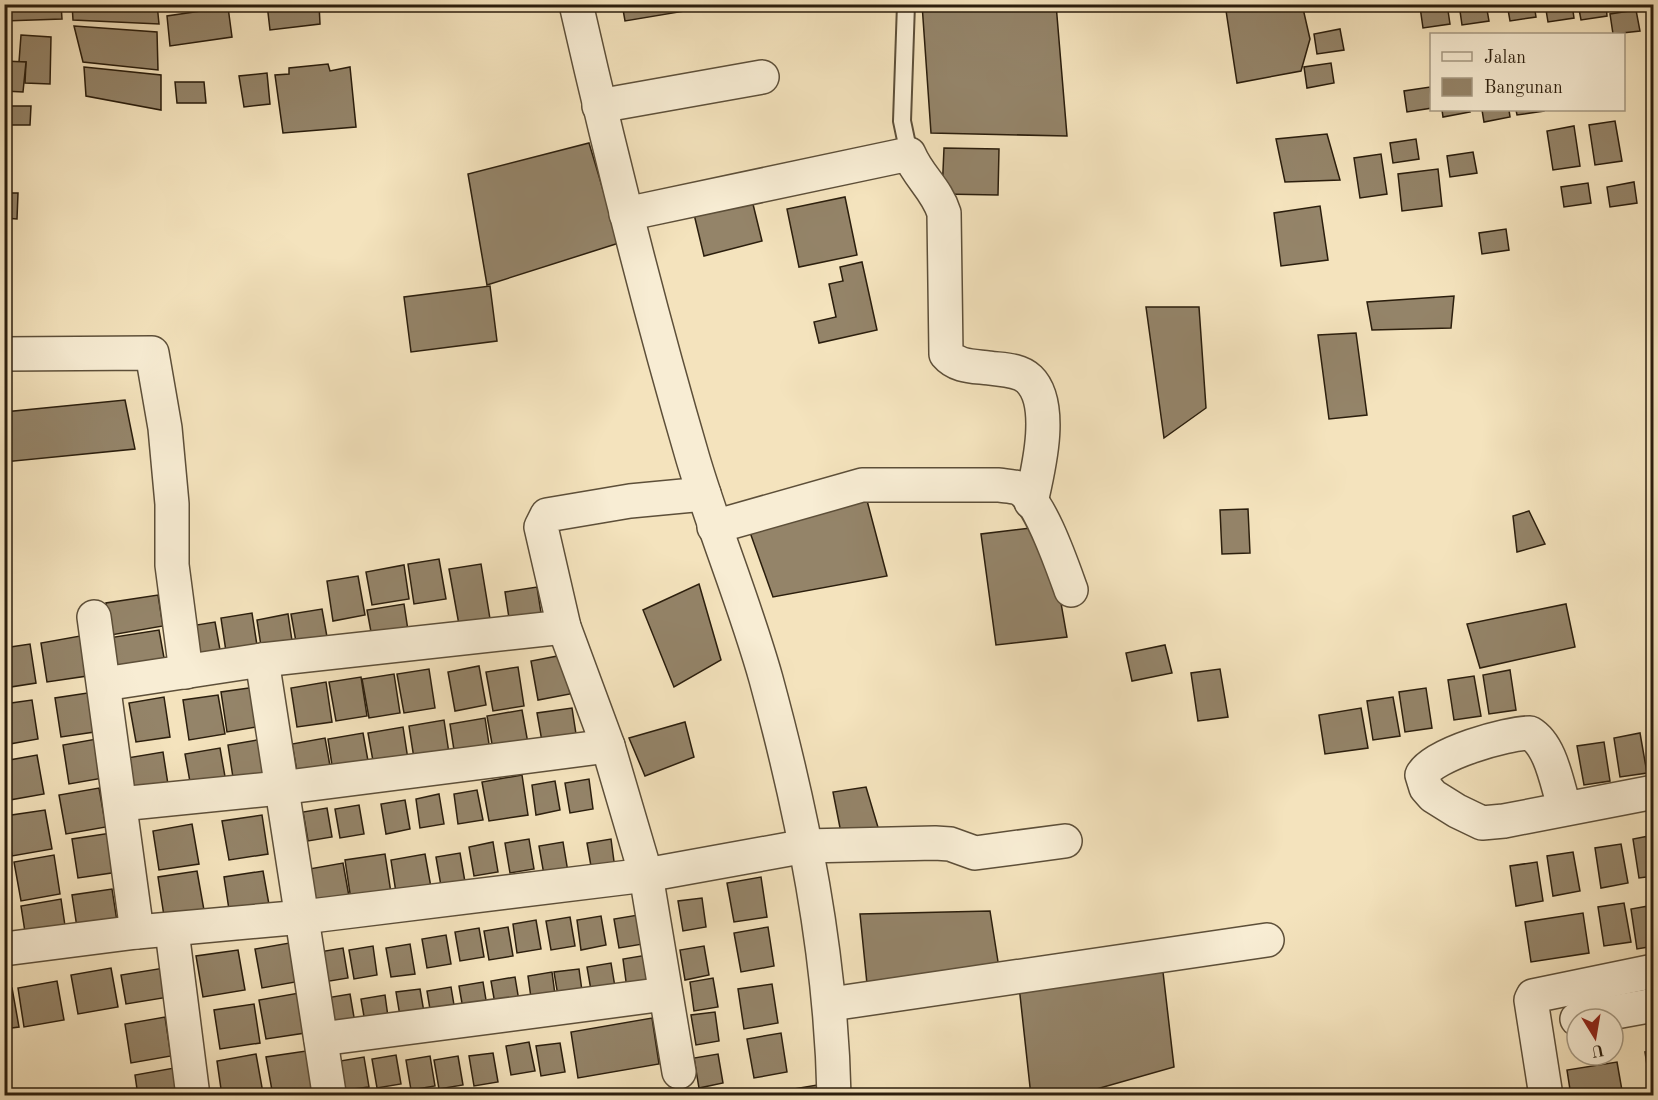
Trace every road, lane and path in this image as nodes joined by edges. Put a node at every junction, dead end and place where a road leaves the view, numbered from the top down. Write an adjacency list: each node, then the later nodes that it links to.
1 (576, 4): 4 (street)
2 (906, 4): 5 (lane)
3 (762, 77): 4 (street)
4 (599, 106): 6 (street)
5 (909, 154): 6 (street); 9 (street)
6 (626, 214): 8 (street)
7 (4, 354): 15 (street)
8 (704, 494): 10 (street); 13 (street)
9 (1031, 502): 10 (street); 11 (street)
10 (714, 528): 23 (street)
11 (1071, 590)
12 (94, 617): 16 (street)
13 (564, 627): 14 (street); 17 (street)
14 (262, 660): 15 (street); 18 (street)
15 (186, 672): 16 (street)
16 (104, 684): 20 (street)
17 (608, 746): 18 (street); 24 (street)
18 (280, 788): 20 (street); 25 (street)
19 (1653, 792): 21 (street)
20 (120, 804): 27 (street)
21 (1565, 809)
22 (1065, 841): 23 (street)
23 (806, 846): 24 (street); 32 (street)
24 (646, 875): 25 (street); 31 (street)
25 (303, 917): 26 (street); 37 (street)
26 (172, 931): 27 (street); 40 (street)
27 (137, 932): 29 (street)
28 (1267, 940): 32 (street)
29 (4, 949)
30 (1653, 971): 36 (street)
31 (665, 994): 37 (street); 38 (street)
32 (831, 1004): 41 (street)
33 (1653, 1005): 34 (street)
34 (1625, 1010)
35 (1565, 1021): 36 (street)
36 (1536, 1027): 42 (street)
37 (321, 1039): 39 (street)
38 (679, 1072)
39 (329, 1093)
40 (193, 1095)
41 (834, 1095)
42 (1546, 1095)

